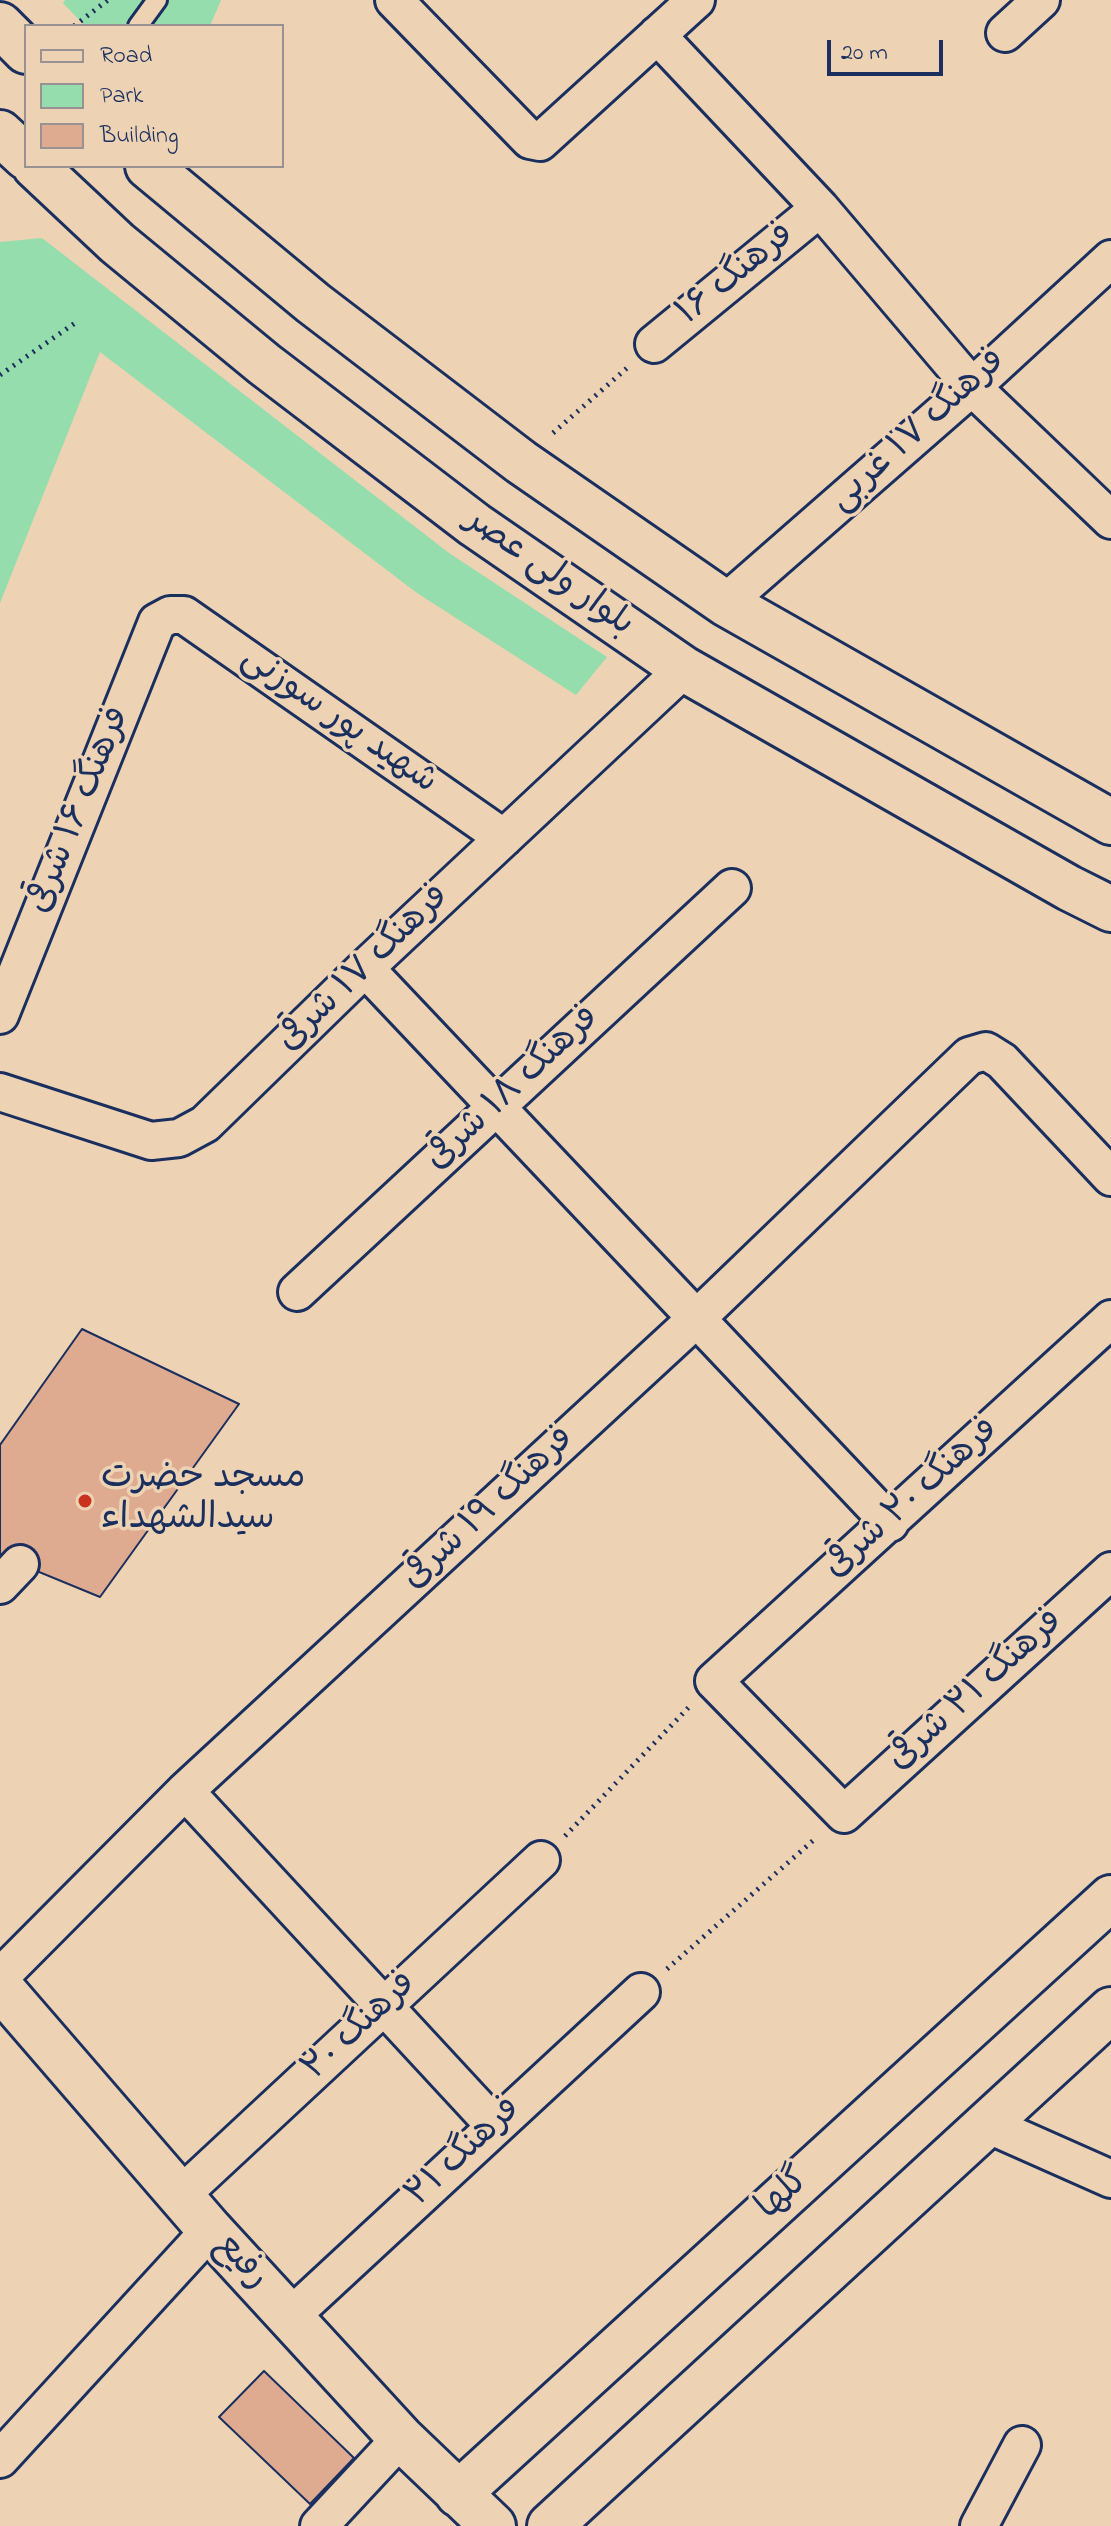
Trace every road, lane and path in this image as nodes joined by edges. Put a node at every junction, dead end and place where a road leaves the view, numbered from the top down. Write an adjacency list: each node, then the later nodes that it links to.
1 (108, 0): 6 (path)
2 (157, 0): 7 (lane)
3 (394, 0): 10 (street)
4 (696, 0): 10 (street)
5 (1041, 0): 9 (street)
6 (77, 24)
7 (139, 24)
8 (0, 25): 11 (main road)
9 (1005, 33)
10 (657, 35): 16 (street)
11 (24, 49)
12 (0, 133): 13 (main road)
13 (24, 155)
14 (37, 168): 26 (main road, بلوار ولی عصر)
15 (150, 168): 22 (main road)
16 (820, 208): 19 (street, فرهنگ ۱۶); 21 (street)
17 (1111, 259): 21 (street, فرهنگ ۱۷ غربی)
18 (75, 323): 20 (path)
19 (654, 344): 22 (path)
20 (0, 375)
21 (972, 387): 23 (street); 24 (street, فرهنگ ۱۷ غربی)
22 (521, 462): 24 (main road)
23 (1111, 520)
24 (725, 603): 27 (main road)
25 (170, 615): 28 (street, شهید پور سوزنی); 32 (street, فرهنگ ۱۶ شرقی)
26 (684, 669): 28 (street, فرهنگ ۱۷ شرقی); 30 (main road, بلوار ولی عصر)
27 (1111, 822)
28 (504, 838): 31 (street, فرهنگ ۱۷ شرقی)
29 (732, 888): 34 (street, فرهنگ ۱۸ شرقی)
30 (1111, 909)
31 (365, 968): 33 (street, فرهنگ ۱۷ شرقی); 34 (street)
32 (0, 1015)
33 (0, 1092)
34 (497, 1107): 36 (street, فرهنگ ۱۸ شرقی); 37 (street)
35 (1111, 1177): 37 (street, فرهنگ ۱۹ شرقی)
36 (297, 1292)
37 (697, 1318): 39 (street); 42 (street, فرهنگ ۱۹ شرقی)
38 (1111, 1319): 39 (street, فرهنگ ۲۰ شرقی)
39 (890, 1523): 41 (street, فرهنگ ۲۰ شرقی)
40 (1111, 1571): 43 (street, فرهنگ ۲۱ شرقی)
41 (714, 1681): 43 (street); 44 (path)
42 (185, 1791): 46 (street, فرهنگ ۱۹ شرقی); 49 (street)
43 (844, 1814): 48 (path)
44 (541, 1860): 49 (street, فرهنگ ۲۰)
45 (1111, 1898): 60 (main road, گلها)
46 (0, 1977)
47 (0, 1987): 54 (main road, رفیع)
48 (641, 1992): 52 (street, فرهنگ ۲۱)
49 (383, 2006): 52 (street); 54 (street, فرهنگ ۲۰)
50 (1111, 2010): 51 (main road)
51 (987, 2124): 53 (street); 63 (main road)
52 (495, 2126): 56 (street, فرهنگ ۲۱)
53 (1111, 2179)
54 (181, 2195): 55 (main road, رفیع)
55 (210, 2230): 56 (main road, رفیع); 59 (street)
56 (290, 2317): 57 (main road, رفیع)
57 (401, 2438): 60 (main road, رفیع); 61 (street)
58 (1022, 2445): 64 (street)
59 (0, 2459)
60 (458, 2494): 62 (main road, رفیع)
61 (319, 2526)
62 (493, 2526)
63 (550, 2526)
64 (979, 2526)

